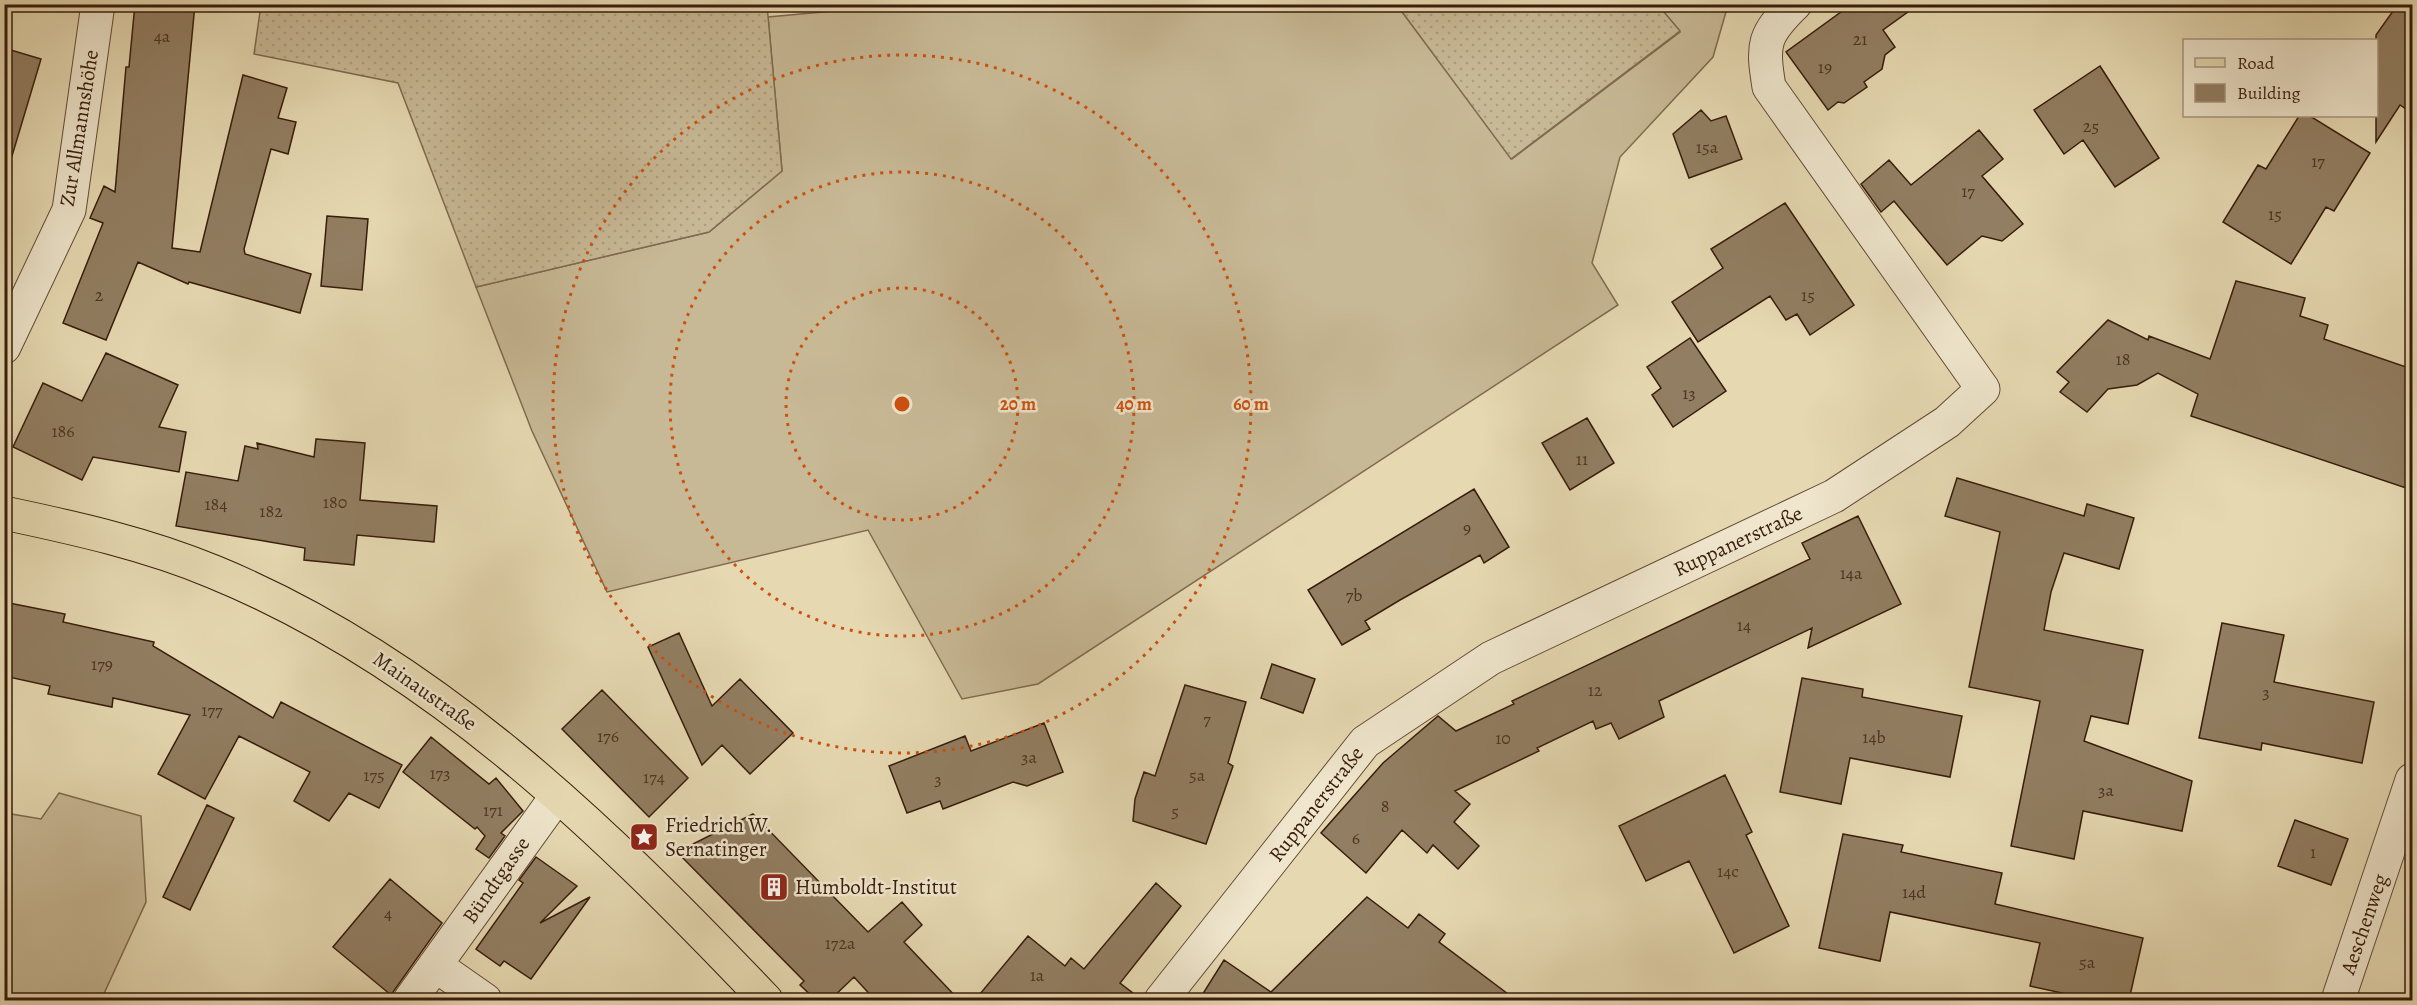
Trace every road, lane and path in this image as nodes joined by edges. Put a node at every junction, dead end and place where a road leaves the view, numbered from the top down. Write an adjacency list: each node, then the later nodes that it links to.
1 (98, 4): 3 (street, Zur Allmannshöhe)
2 (1795, 4): 11 (street, Ruppanerstraße)
3 (4, 347)
4 (4, 513): 6 (main road, Mainaustraße)
5 (2412, 780): 12 (street, Aeschenweg)
6 (557, 796): 7 (street, Bündtgasse); 10 (main road, Mainaustraße)
7 (435, 965): 8 (street, Bündtgasse); 9 (street)
8 (410, 1000)
9 (485, 1000)
10 (766, 1000)
11 (1161, 1000)
12 (2338, 1000)

